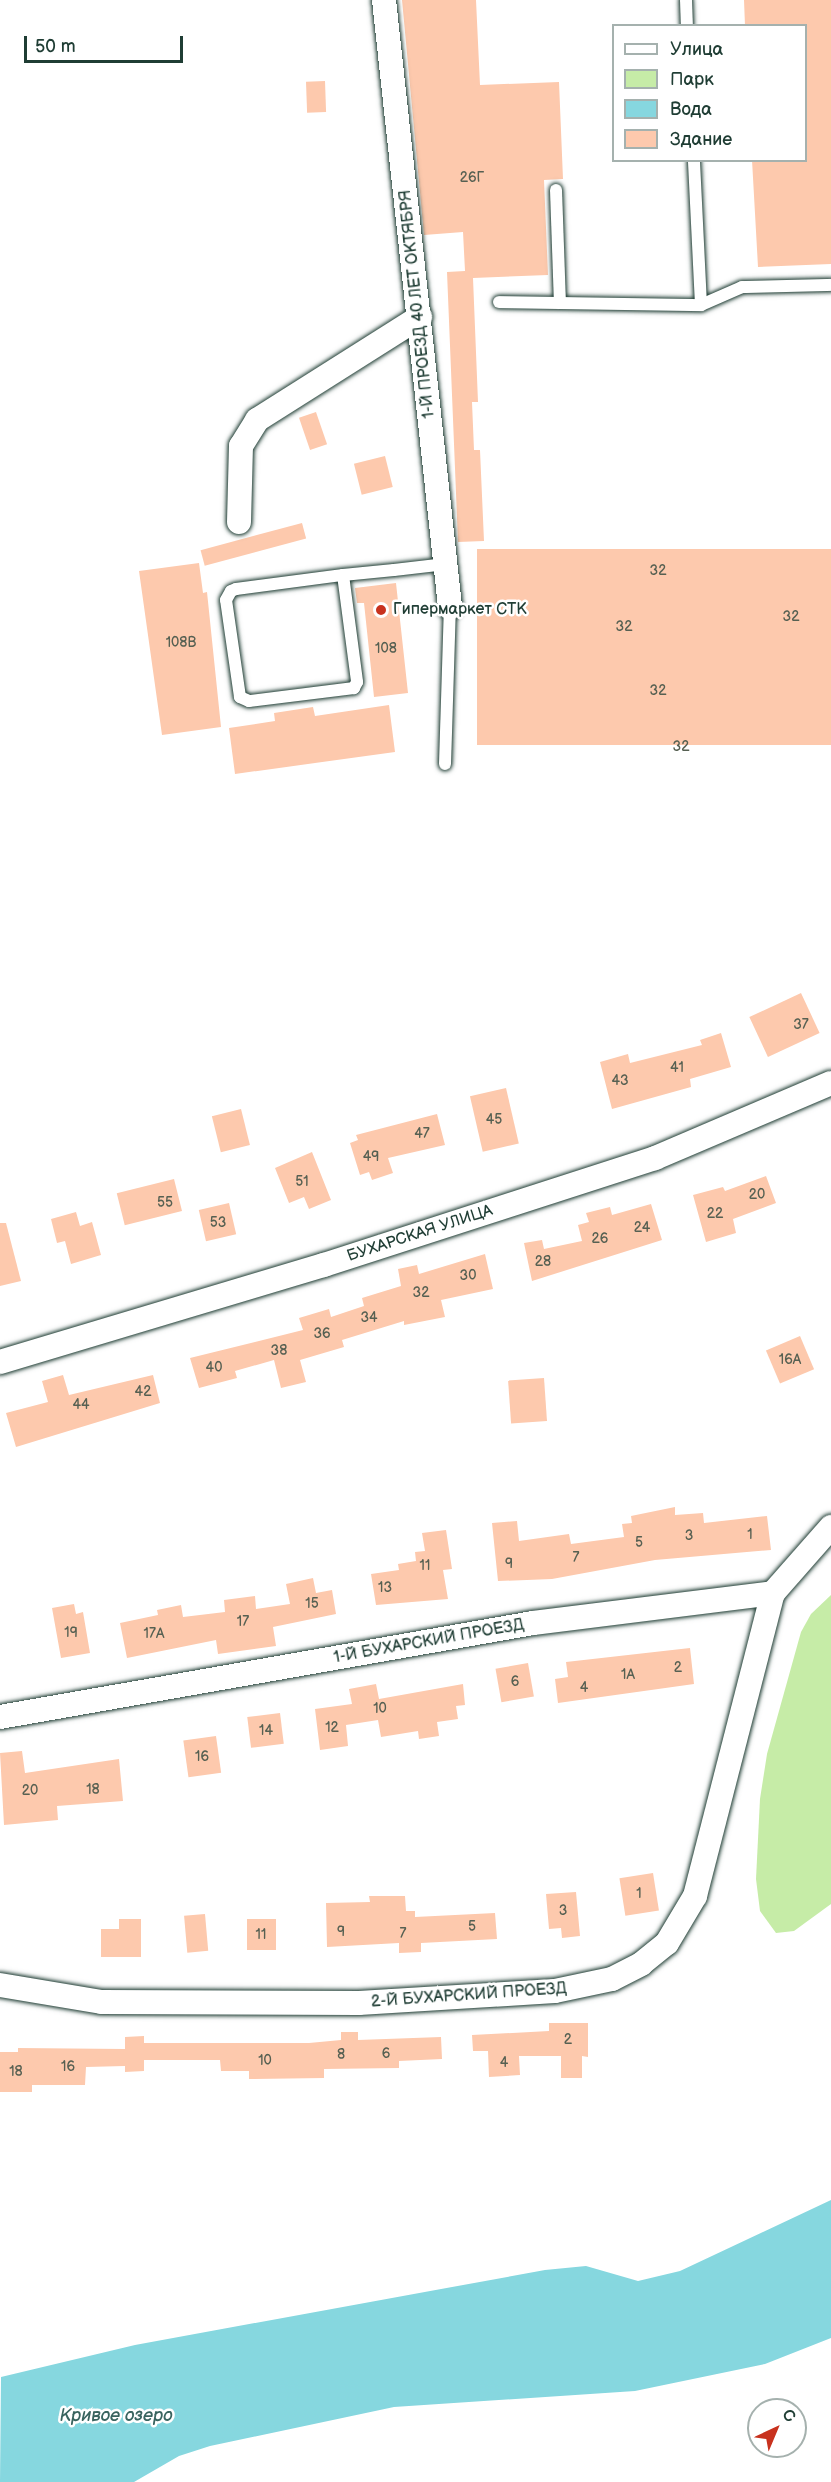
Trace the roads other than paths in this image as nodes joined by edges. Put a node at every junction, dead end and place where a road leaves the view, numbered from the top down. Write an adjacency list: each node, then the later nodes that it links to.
1 (384, 0): 10 (street, 1-Й ПРОЕЗД 40 ЛЕТ ОКТЯБРЯ)
2 (686, 0): 3 (lane)
3 (687, 24)
4 (694, 162): 9 (lane)
5 (556, 190): 8 (lane)
6 (831, 285): 9 (lane)
7 (499, 302): 8 (lane)
8 (560, 303): 9 (lane)
9 (701, 305)
10 (420, 317): 11 (street); 12 (street, 1-Й ПРОЕЗД 40 ЛЕТ ОКТЯБРЯ)
11 (239, 522)
12 (446, 564): 13 (lane); 14 (street, 1-Й ПРОЕЗД 40 ЛЕТ ОКТЯБРЯ)
13 (344, 575): 13 (lane)
14 (450, 607): 15 (lane)
15 (446, 764)
16 (831, 1083): 17 (street, БУХАРСКАЯ УЛИЦА)
17 (0, 1362)
18 (831, 1527): 19 (street)
19 (773, 1593): 20 (street, 1-Й БУХАРСКИЙ ПРОЕЗД); 21 (street, 2-Й БУХАРСКИЙ ПРОЕЗД)
20 (0, 1717)
21 (0, 1985)

